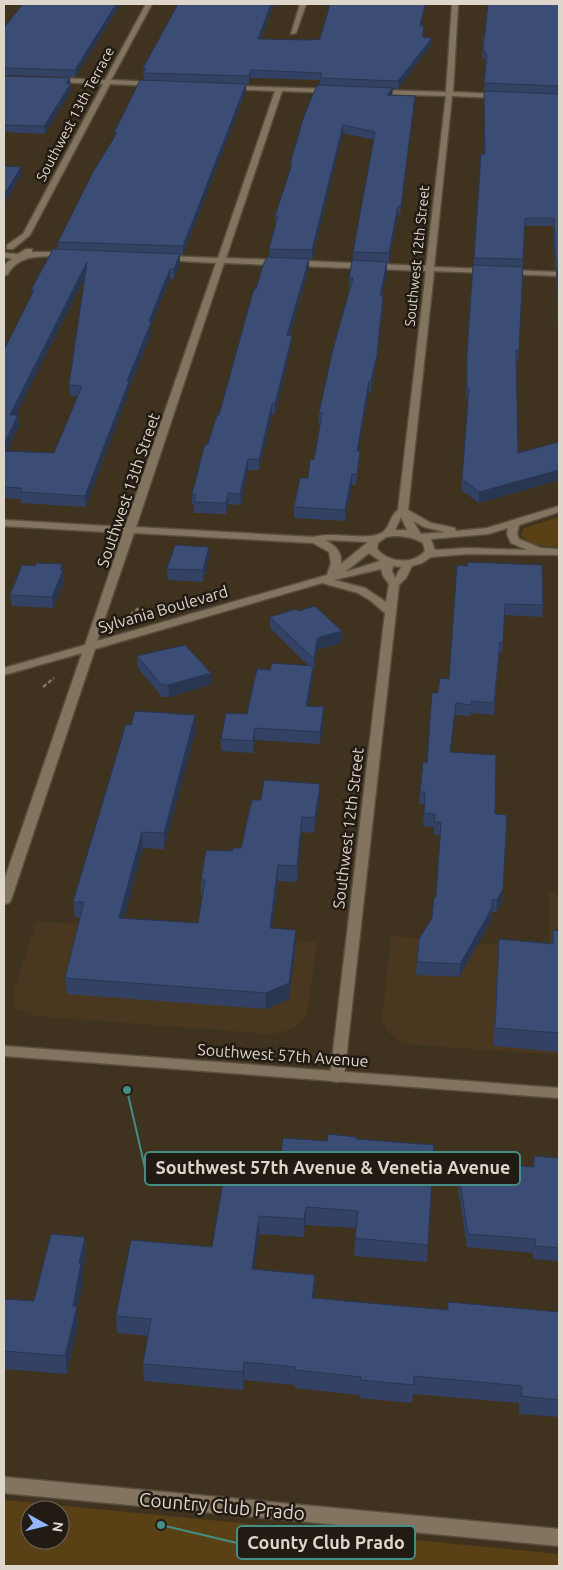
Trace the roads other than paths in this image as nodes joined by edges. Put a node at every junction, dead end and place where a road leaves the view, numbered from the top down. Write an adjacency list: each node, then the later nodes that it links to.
1 (149, 4): 6 (street, Southwest 13th Terrace)
2 (303, 4): 4 (street)
3 (455, 4): 12 (street, Southwest 12th Street)
4 (293, 33)
5 (51, 80): 6 (street)
6 (107, 82): 7 (street); 14 (street, Southwest 13th Terrace)
7 (165, 84)
8 (222, 87): 9 (street)
9 (279, 89): 10 (street); 19 (street, Southwest 13th Street)
10 (339, 91)
11 (368, 92): 12 (street)
12 (450, 95): 13 (street); 20 (street, Southwest 12th Street)
13 (511, 96)
14 (25, 236): 15 (street, Southwest 13th Terrace); 16 (street)
15 (5, 251): 16 (street); 21 (street)
16 (25, 252): 17 (street); 21 (street)
17 (80, 254)
18 (155, 258): 19 (street)
19 (221, 260): 20 (street); 27 (street, Southwest 13th Street)
20 (431, 269): 22 (street); 24 (street, Southwest 12th Street)
21 (6, 270)
22 (559, 274)
23 (559, 509): 26 (street)
24 (403, 511): 29 (street); 30 (street, Southwest 12th Street); 31 (street)
25 (4, 523): 27 (street)
26 (514, 523): 28 (street); 34 (street)
27 (130, 530): 32 (street); 43 (street, Southwest 13th Street)
28 (488, 530): 29 (street); 36 (street)
29 (465, 532): 31 (street)
30 (388, 534): 31 (street); 33 (street)
31 (417, 536): 36 (street)
32 (315, 540): 33 (street); 39 (street)
33 (374, 542): 37 (street); 39 (street, Sylvania Boulevard)
34 (539, 551): 35 (street); 36 (street)
35 (559, 552)
36 (429, 554): 38 (street)
37 (389, 561): 38 (street); 39 (street, Sylvania Boulevard); 41 (street, Southwest 12th Street)
38 (409, 562): 41 (street, Southwest 12th Street)
39 (332, 577): 40 (street, Sylvania Boulevard)
40 (318, 580): 42 (street); 43 (street, Sylvania Boulevard)
41 (394, 584): 42 (street, Southwest 12th Street)
42 (390, 613): 47 (street, Southwest 12th Street)
43 (90, 647): 44 (street, Sylvania Boulevard); 45 (street, Southwest 13th Street)
44 (4, 672)
45 (4, 900)
46 (4, 1051): 47 (street, Southwest 57th Avenue)
47 (337, 1076): 48 (street, Southwest 57th Avenue)
48 (559, 1093)
49 (4, 1485): 50 (street, Country Club Prado)
50 (559, 1538)

